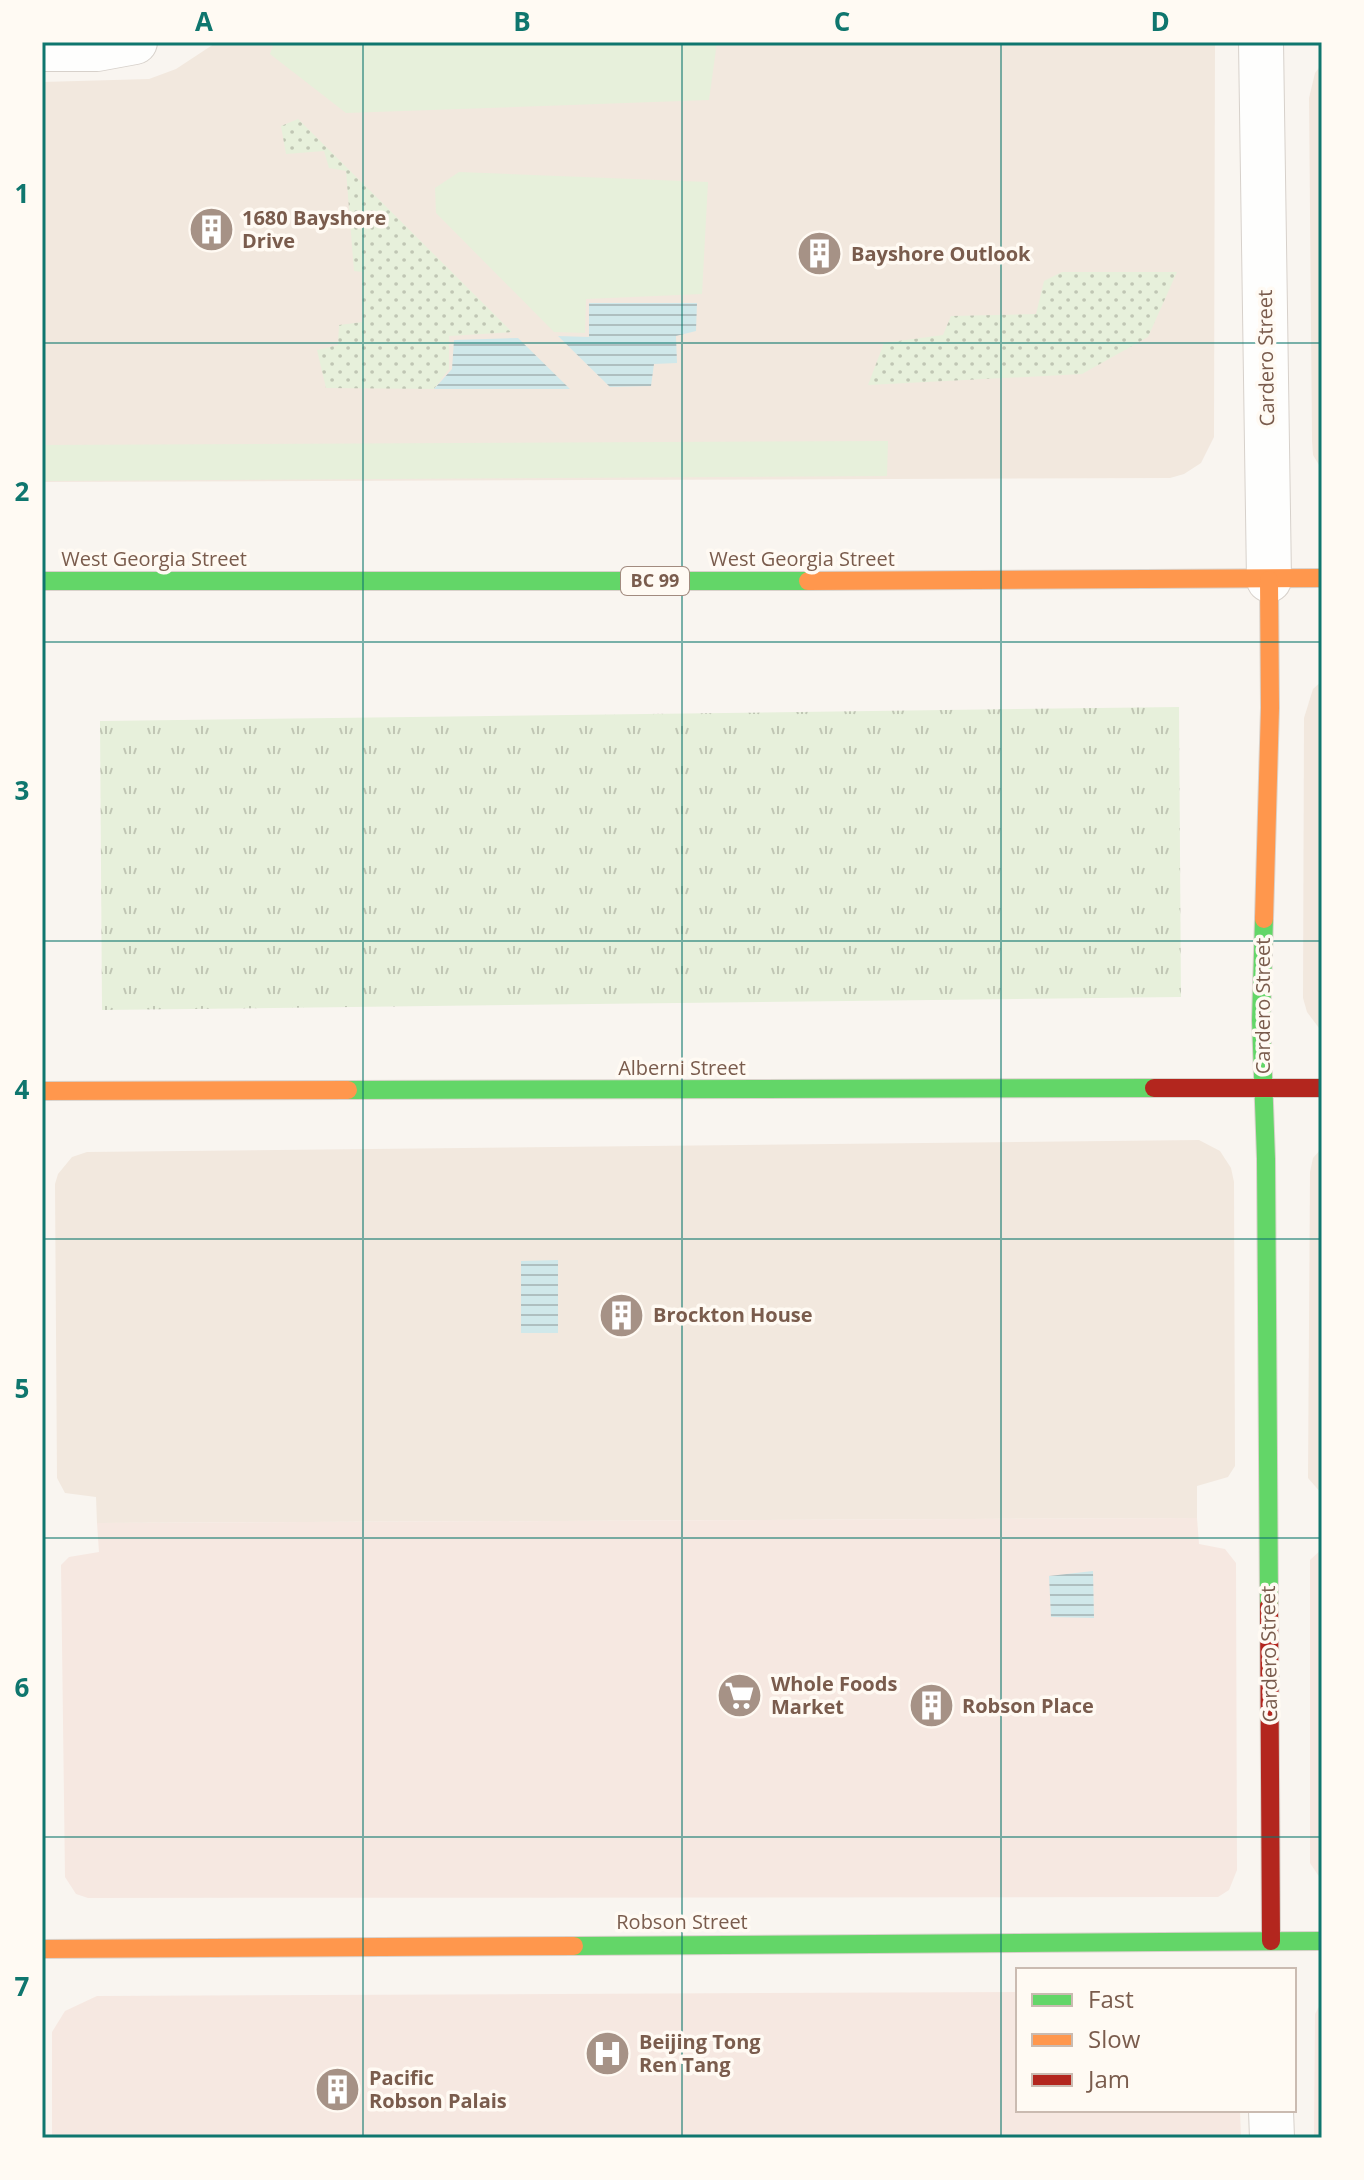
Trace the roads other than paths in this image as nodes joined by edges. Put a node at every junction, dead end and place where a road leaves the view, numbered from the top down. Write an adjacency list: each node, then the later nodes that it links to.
1 (135, 42): 3 (street)
2 (1261, 42): 5 (street, Cardero Street)
3 (42, 49)
4 (1322, 578): 5 (main road, West Georgia Street / BC 99)
5 (1269, 580): 6 (main road, West Georgia Street / BC 99); 7 (main road, Cardero Street)
6 (42, 581)
7 (1263, 1088): 8 (main road, Alberni Street); 9 (main road, Alberni Street); 12 (main road, Cardero Street)
8 (1322, 1088)
9 (42, 1091)
10 (1322, 1941): 12 (main road, Robson Street)
11 (42, 1949): 12 (main road, Robson Street)
12 (1271, 1956)
13 (1271, 2112): 14 (street)
14 (1272, 2138)

